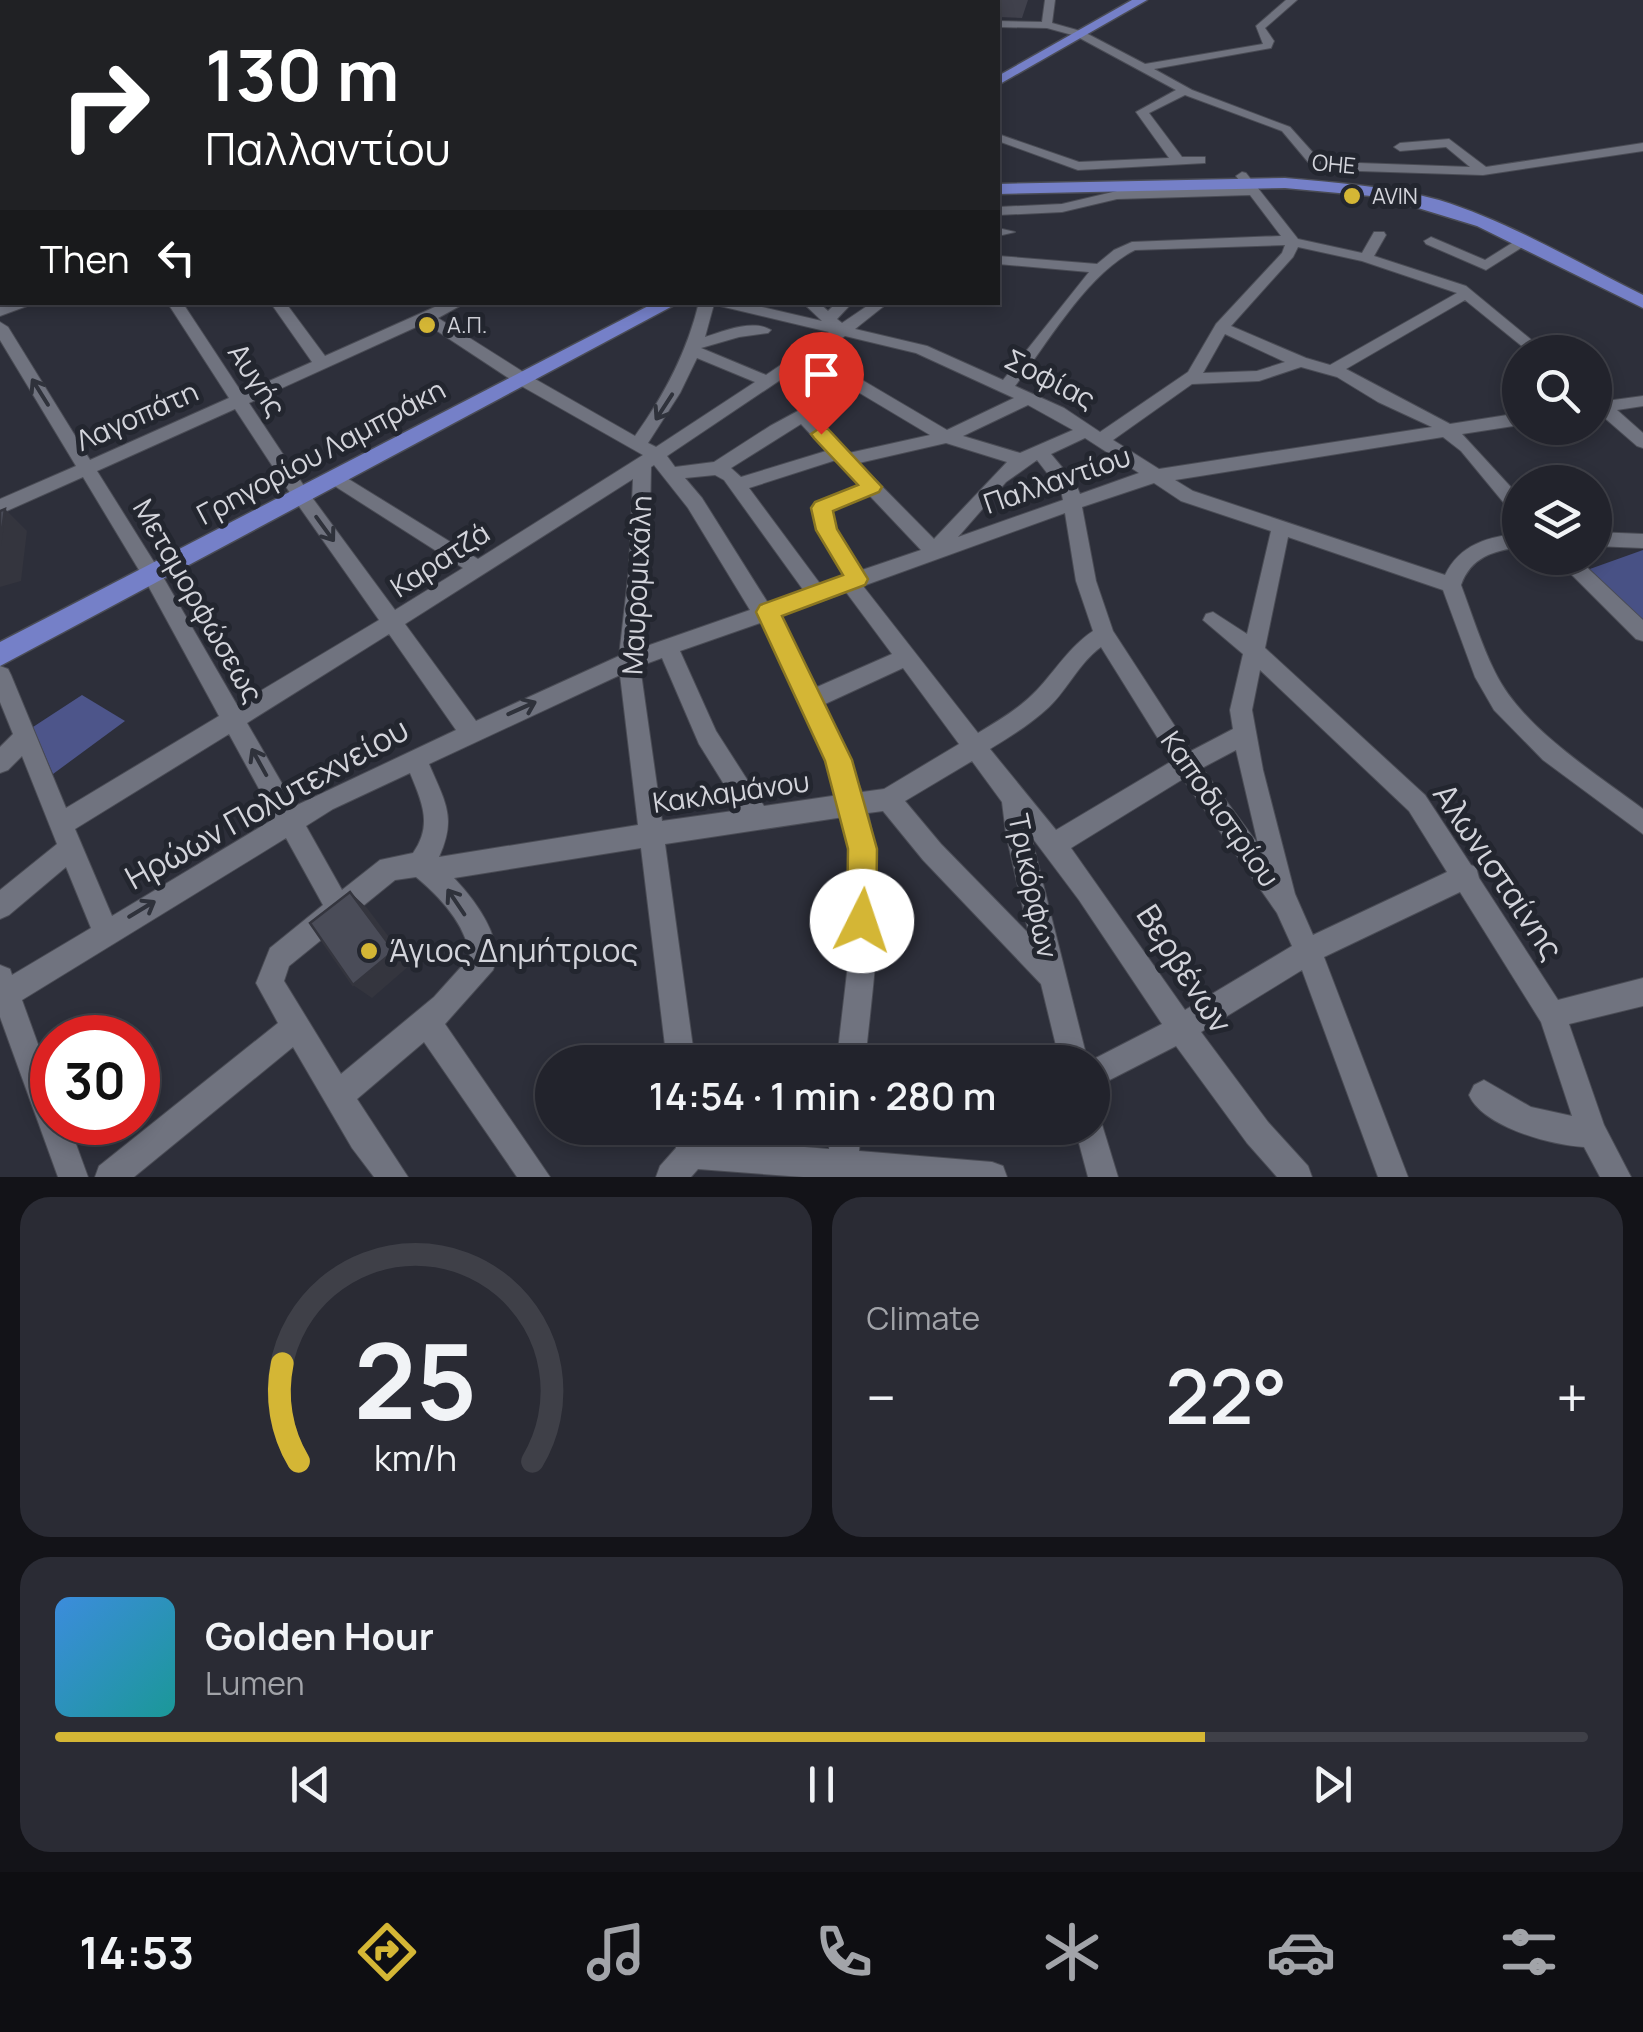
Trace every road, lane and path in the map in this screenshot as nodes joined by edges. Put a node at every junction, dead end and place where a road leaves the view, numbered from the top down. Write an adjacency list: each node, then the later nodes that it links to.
1 (1050, 0): 6 (street)
2 (1127, 0): 7 (main road)
3 (1141, 0): 7 (main road)
4 (1292, 0): 8 (street)
5 (1000, 24): 6 (street)
6 (1047, 25): 7 (street)
7 (1076, 33): 8 (street); 9 (main road); 10 (main road)
8 (1142, 68): 11 (street)
9 (1000, 72)
10 (1000, 80)
11 (1185, 90): 16 (street); 17 (street)
12 (1000, 138): 16 (street)
13 (1400, 147): 17 (street)
14 (1643, 147): 17 (street)
15 (1201, 160): 16 (street)
16 (1178, 161)
17 (1483, 171)
18 (1000, 181): 19 (main road, ΟΗΕ)
19 (1248, 184): 20 (main road, ΟΗΕ); 21 (street); 23 (main road, ΟΗΕ); 25 (street); 29 (main road, ΟΗΕ)
20 (1000, 189)
21 (1000, 211)
22 (1379, 235): 26 (street)
23 (1526, 240): 24 (street); 31 (main road, ΟΗΕ)
24 (1431, 241)
25 (1293, 242): 26 (street); 28 (street); 44 (street)
26 (1366, 258): 30 (street)
27 (1000, 260): 28 (street)
28 (1100, 269): 56 (street)
29 (1643, 292)
30 (1468, 293): 46 (street); 51 (street)
31 (1643, 302)
32 (176, 305): 59 (street, Αυγής)
33 (279, 305): 50 (street)
34 (454, 305): 41 (street, Λαγοπάτη)
35 (665, 305): 52 (main road, Γρηγορίου Λαμπράκη)
36 (706, 305): 47 (street)
37 (735, 305): 42 (street, Σοφίας)
38 (812, 305): 42 (street)
39 (845, 305): 42 (street)
40 (878, 305): 42 (street)
41 (428, 318): 50 (street, Λαγοπάτη); 52 (street)
42 (835, 325): 48 (street, Καρατζά); 56 (street, Σοφίας)
43 (0, 327): 71 (street, Μεταμορφώσεως, one-way to 43)
44 (1220, 327): 49 (street); 53 (street)
45 (762, 330): 47 (street)
46 (1518, 335)
47 (696, 348): 54 (street); 68 (street, one-way to 68)
48 (808, 356): 54 (street, Καρατζά); 55 (street)
49 (1300, 362): 51 (street); 53 (street)
50 (323, 365): 59 (street, Λαγοπάτη)
51 (1332, 370): 64 (street)
52 (522, 379): 68 (street); 75 (main road, Γρηγορίου Λαμπράκη)
53 (1189, 379): 65 (street)
54 (767, 381): 68 (street, Καρατζά)
55 (859, 385): 61 (street); 66 (street)
56 (1007, 386): 57 (street, Σοφίας)
57 (1030, 397): 65 (street, Σοφίας); 66 (street)
58 (1643, 401): 60 (street)
59 (239, 402): 71 (street, Λαγοπάτη); 79 (street, Αυγής)
60 (1612, 404)
61 (802, 415): 69 (street); 72 (street)
62 (1612, 417): 67 (street)
63 (1502, 422): 64 (street, Παλλαντίου)
64 (1448, 429): 74 (street, Παλλαντίου); 78 (street)
65 (1096, 434): 70 (street); 74 (street, Σοφίας)
66 (946, 437): 69 (street); 70 (street)
67 (1643, 442)
68 (646, 454): 73 (street); 87 (street, Καρατζά); 102 (street, Μαυρομιχάλη)
69 (843, 456): 76 (street); 77 (street)
70 (1030, 456): 80 (street, Καποδιστρίου); 86 (street)
71 (88, 468): 81 (street, Λαγοπάτη); 88 (street, Μεταμορφώσεως)
72 (718, 468): 73 (street); 76 (street)
73 (673, 473): 93 (street)
74 (1154, 476): 80 (street, Παλλαντίου); 82 (street, Σοφίας)
75 (336, 479): 79 (main road, Γρηγορίου Λαμπράκη); 87 (street)
76 (737, 485): 92 (street)
77 (872, 487): 86 (street); 90 (street, Τρικόρφων)
78 (1502, 488)
79 (302, 497): 88 (main road, Γρηγορίου Λαμπράκη); 95 (street, Αυγής, one-way to 95)
80 (1074, 501): 86 (street, Παλλαντίου); 97 (street, Καποδιστρίου)
81 (0, 506)
82 (1281, 527): 91 (street, Σοφίας); 99 (street)
83 (1612, 540): 85 (street)
84 (1502, 541): 91 (street)
85 (1643, 541)
86 (934, 551): 90 (street, Παλλαντίου)
87 (478, 568): 95 (street, Καρατζά)
88 (152, 575): 100 (main road, Γρηγορίου Λαμπράκη); 105 (street, Μεταμορφώσεως)
89 (1583, 575): 96 (street)
90 (853, 581): 92 (street, Παλλαντίου); 101 (street, Τρικόρφων)
91 (1450, 585): 118 (street)
92 (817, 594): 93 (street, Παλλαντίου)
93 (765, 613): 98 (street, Παλλαντίου); 104 (street)
94 (1213, 620): 99 (street, Αλωνισταίνης)
95 (392, 623): 105 (street, Καρατζά); 106 (street, Αυγής)
96 (1643, 633)
97 (1104, 634): 109 (street, Κακλαμάνου); 112 (street, Καποδιστρίου)
98 (668, 646): 102 (street, Παλλαντίου); 116 (street)
99 (1254, 651): 107 (street); 123 (street, Αλωνισταίνης)
100 (0, 655)
101 (904, 658): 104 (street); 109 (street, Τρικόρφων)
102 (629, 661): 106 (street, Ηρώων Πολυτεχνείου, one-way to 102); 119 (street, Μαυρομιχάλη)
103 (0, 675): 108 (street)
104 (812, 699): 115 (street)
105 (234, 718): 117 (street, Μεταμορφώσεως, one-way to 105); 120 (street, Καρατζά)
106 (470, 731): 110 (street, Ηρώων Πολυτεχνείου)
107 (1244, 735): 112 (street); 124 (street)
108 (24, 737): 111 (street); 120 (street)
109 (976, 749): 113 (street, Τρικόρφων); 114 (street, Κακλαμάνου)
110 (415, 758): 117 (street, Ηρώων Πολυτεχνείου); 122 (street)
111 (0, 762)
112 (1186, 764): 121 (street); 124 (street, Καποδιστρίου)
113 (1014, 798): 121 (street, Βερβένων); 129 (street, Τρικόρφων)
114 (888, 799): 115 (street, Κακλαμάνου); 129 (street)
115 (851, 806): 116 (street, Κακλαμάνου); 137 (street)
116 (759, 819): 119 (street, Κακλαμάνου)
117 (292, 821): 126 (street, Μεταμορφώσεως); 127 (street, Ηρώων Πολυτεχνείου, one-way to 117)
118 (1643, 823)
119 (649, 834): 122 (street, Κακλαμάνου); 136 (street, Μαυρομιχάλη)
120 (66, 836): 125 (street, Καρατζά); 127 (street)
121 (1056, 844): 135 (street, Βερβένων)
122 (425, 868): 126 (street, Κακλαμάνου); 133 (street, one-way to 122)
123 (1467, 876): 128 (street); 132 (street, Αλωνισταίνης)
124 (1286, 904): 128 (street, Καποδιστρίου)
125 (0, 906)
126 (339, 909): 134 (street, Κακλαμάνου)
127 (106, 931): 130 (street, Ηρώων Πολυτεχνείου)
128 (1308, 952): 135 (street); 158 (street, Καποδιστρίου)
129 (1053, 977): 138 (street, Τρικόρφων)
130 (2, 990): 139 (street)
131 (1643, 992): 132 (street)
132 (1552, 1015): 143 (street, Αλωνισταίνης)
133 (426, 1021): 141 (street); 153 (street)
134 (295, 1027): 141 (street); 151 (street)
135 (1180, 1029): 140 (street); 157 (street, Βερβένων)
136 (679, 1045)
137 (852, 1045)
138 (1070, 1045)
139 (30, 1062)
140 (1110, 1066)
141 (339, 1095): 152 (street)
142 (1484, 1095): 143 (street)
143 (1592, 1132): 159 (street, Αλωνισταίνης)
144 (61, 1145): 150 (street)
145 (688, 1145): 154 (street)
146 (716, 1145): 149 (street)
147 (844, 1145): 149 (street)
148 (1095, 1145): 156 (street)
149 (842, 1170): 155 (street)
150 (73, 1177)
151 (110, 1177)
152 (392, 1177)
153 (535, 1177)
154 (671, 1177)
155 (992, 1177)
156 (1104, 1177)
157 (1297, 1177)
158 (1392, 1177)
159 (1616, 1177)

